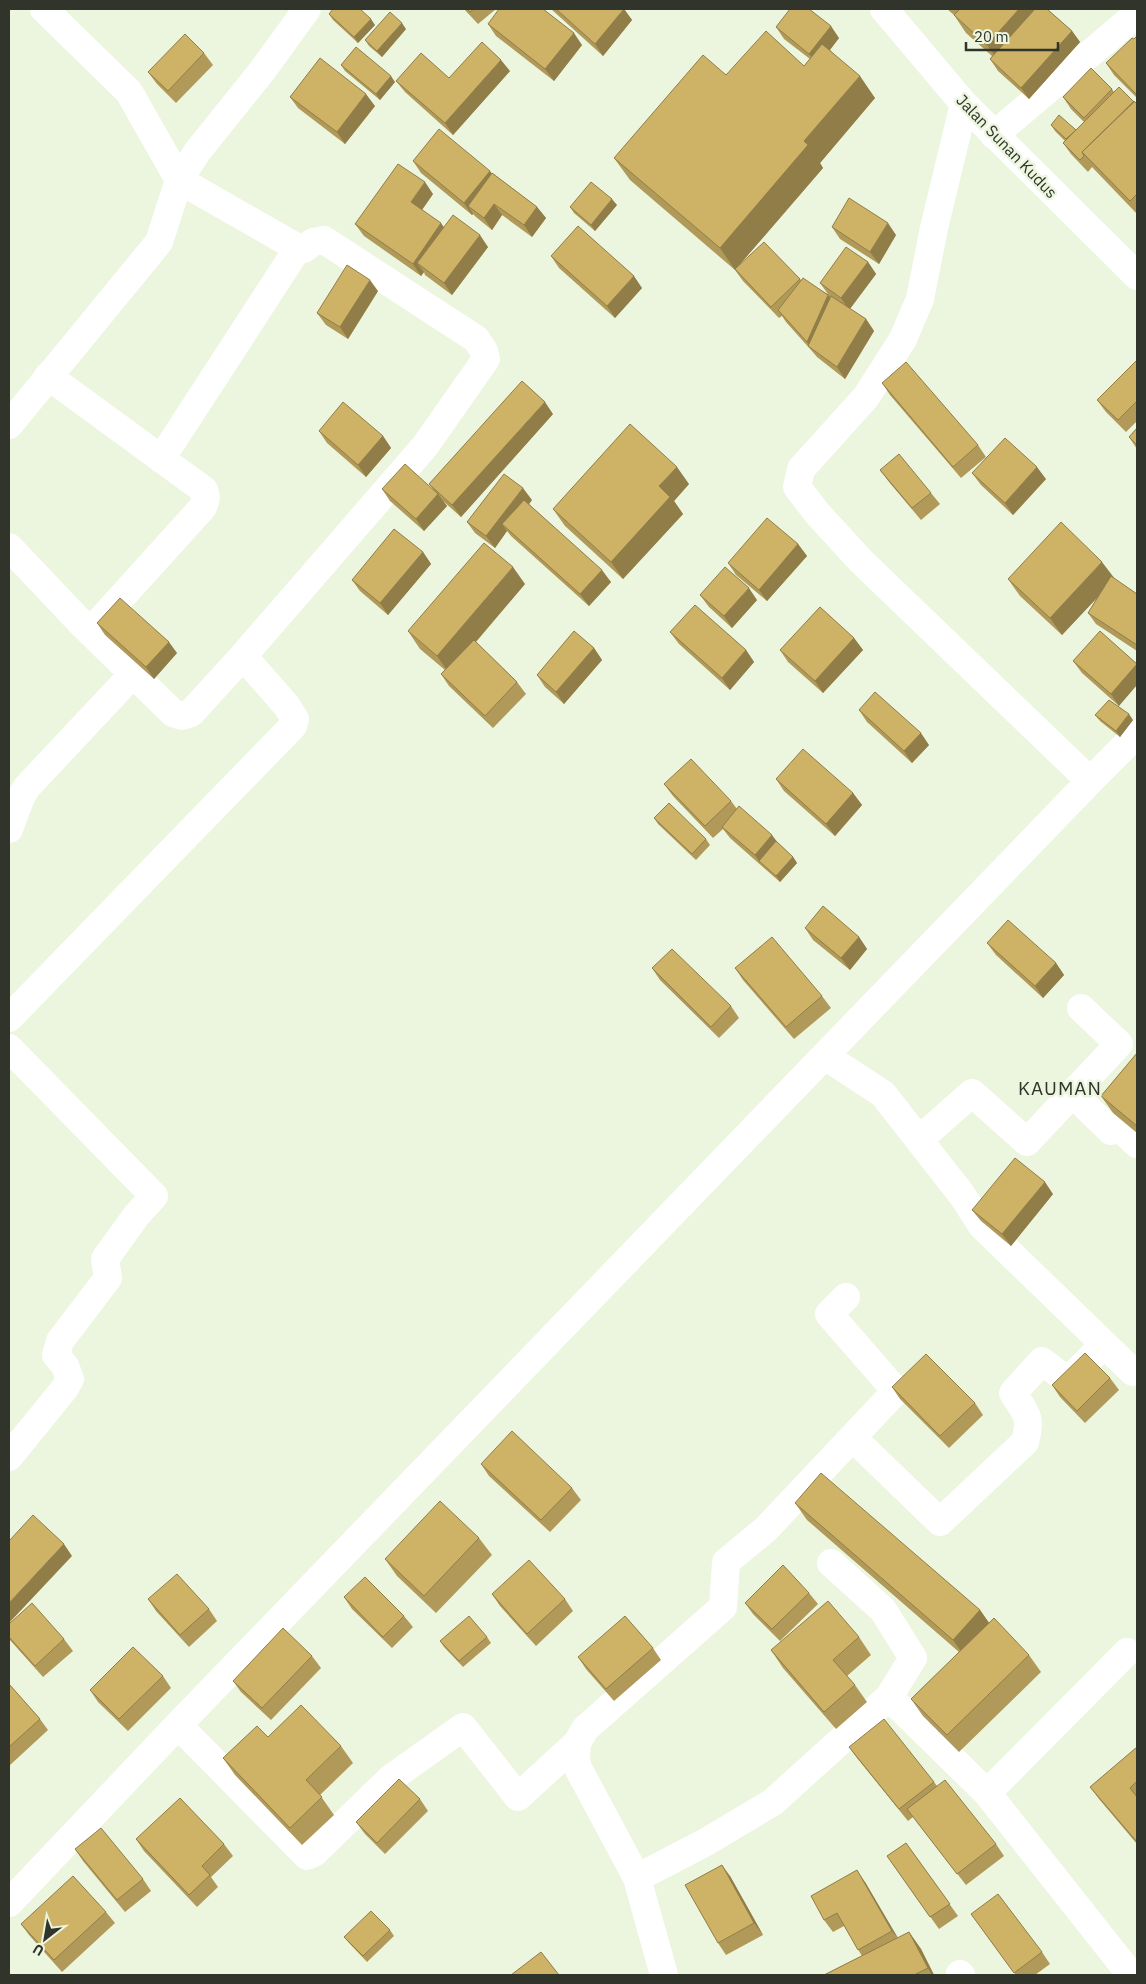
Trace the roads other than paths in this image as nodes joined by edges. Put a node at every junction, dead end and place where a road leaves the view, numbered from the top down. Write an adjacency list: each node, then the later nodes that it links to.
1 (44, 9): 7 (street)
2 (306, 9): 7 (street)
3 (884, 9): 5 (street, Jalan Sunan Kudus)
4 (1137, 14): 6 (street)
5 (964, 104): 6 (street, Jalan Sunan Kudus); 18 (street)
6 (994, 135): 9 (street, Jalan Sunan Kudus)
7 (179, 180): 8 (street); 10 (street)
8 (298, 248): 12 (street); 15 (street)
9 (1137, 276)
10 (48, 376): 11 (street); 12 (street)
11 (9, 425)
12 (161, 459): 14 (street)
13 (9, 548): 14 (street)
14 (90, 632): 16 (street)
15 (243, 656): 16 (street); 21 (street)
16 (133, 674): 19 (street)
17 (1137, 734): 18 (street)
18 (1090, 781): 23 (street)
19 (9, 829)
20 (1081, 1008): 24 (street)
21 (9, 1018)
22 (9, 1048): 31 (street)
23 (825, 1056): 25 (street); 35 (street)
24 (1072, 1093): 25 (street); 26 (street)
25 (920, 1139): 28 (street)
26 (1137, 1144)
27 (846, 1297): 30 (street)
28 (1104, 1344): 29 (street); 30 (street)
29 (1133, 1372)
30 (853, 1438): 36 (street)
31 (9, 1457)
32 (831, 1563): 34 (street)
33 (1127, 1652): 37 (street)
34 (889, 1697): 37 (street); 38 (street)
35 (178, 1725): 36 (street); 39 (street)
36 (577, 1743): 38 (street)
37 (987, 1793): 41 (street)
38 (636, 1878): 40 (street)
39 (9, 1903)
40 (664, 1975)
41 (1131, 1975)

